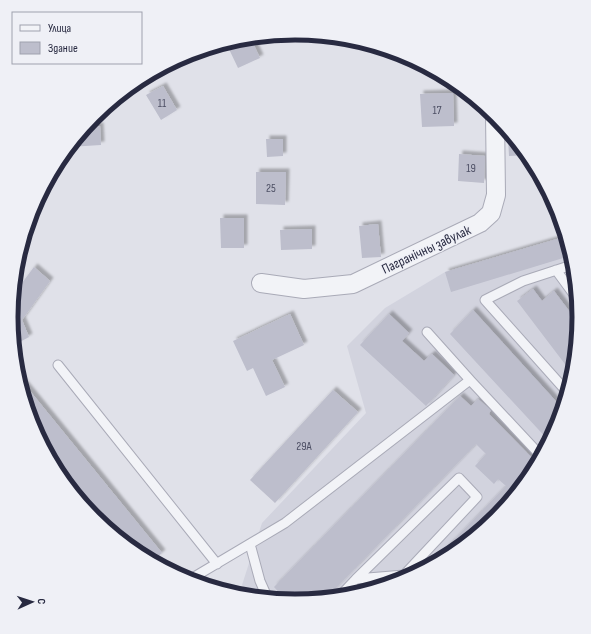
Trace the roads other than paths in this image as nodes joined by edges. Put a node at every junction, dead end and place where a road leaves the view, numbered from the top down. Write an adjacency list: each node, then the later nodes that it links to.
1 (495, 124): 4 (street, Пагранічны завулак)
2 (569, 266): 3 (lane)
3 (556, 270): 5 (lane); 9 (lane)
4 (261, 283)
5 (572, 291)
6 (427, 332): 8 (lane)
7 (58, 365): 12 (lane)
8 (470, 380): 10 (lane); 11 (lane)
9 (564, 389)
10 (538, 452)
11 (250, 544): 12 (lane); 18 (lane)
12 (217, 564): 14 (lane)
13 (408, 570): 16 (lane)
14 (196, 576)
15 (395, 576): 16 (lane)
16 (356, 579): 17 (lane)
17 (346, 590)
18 (265, 593)

